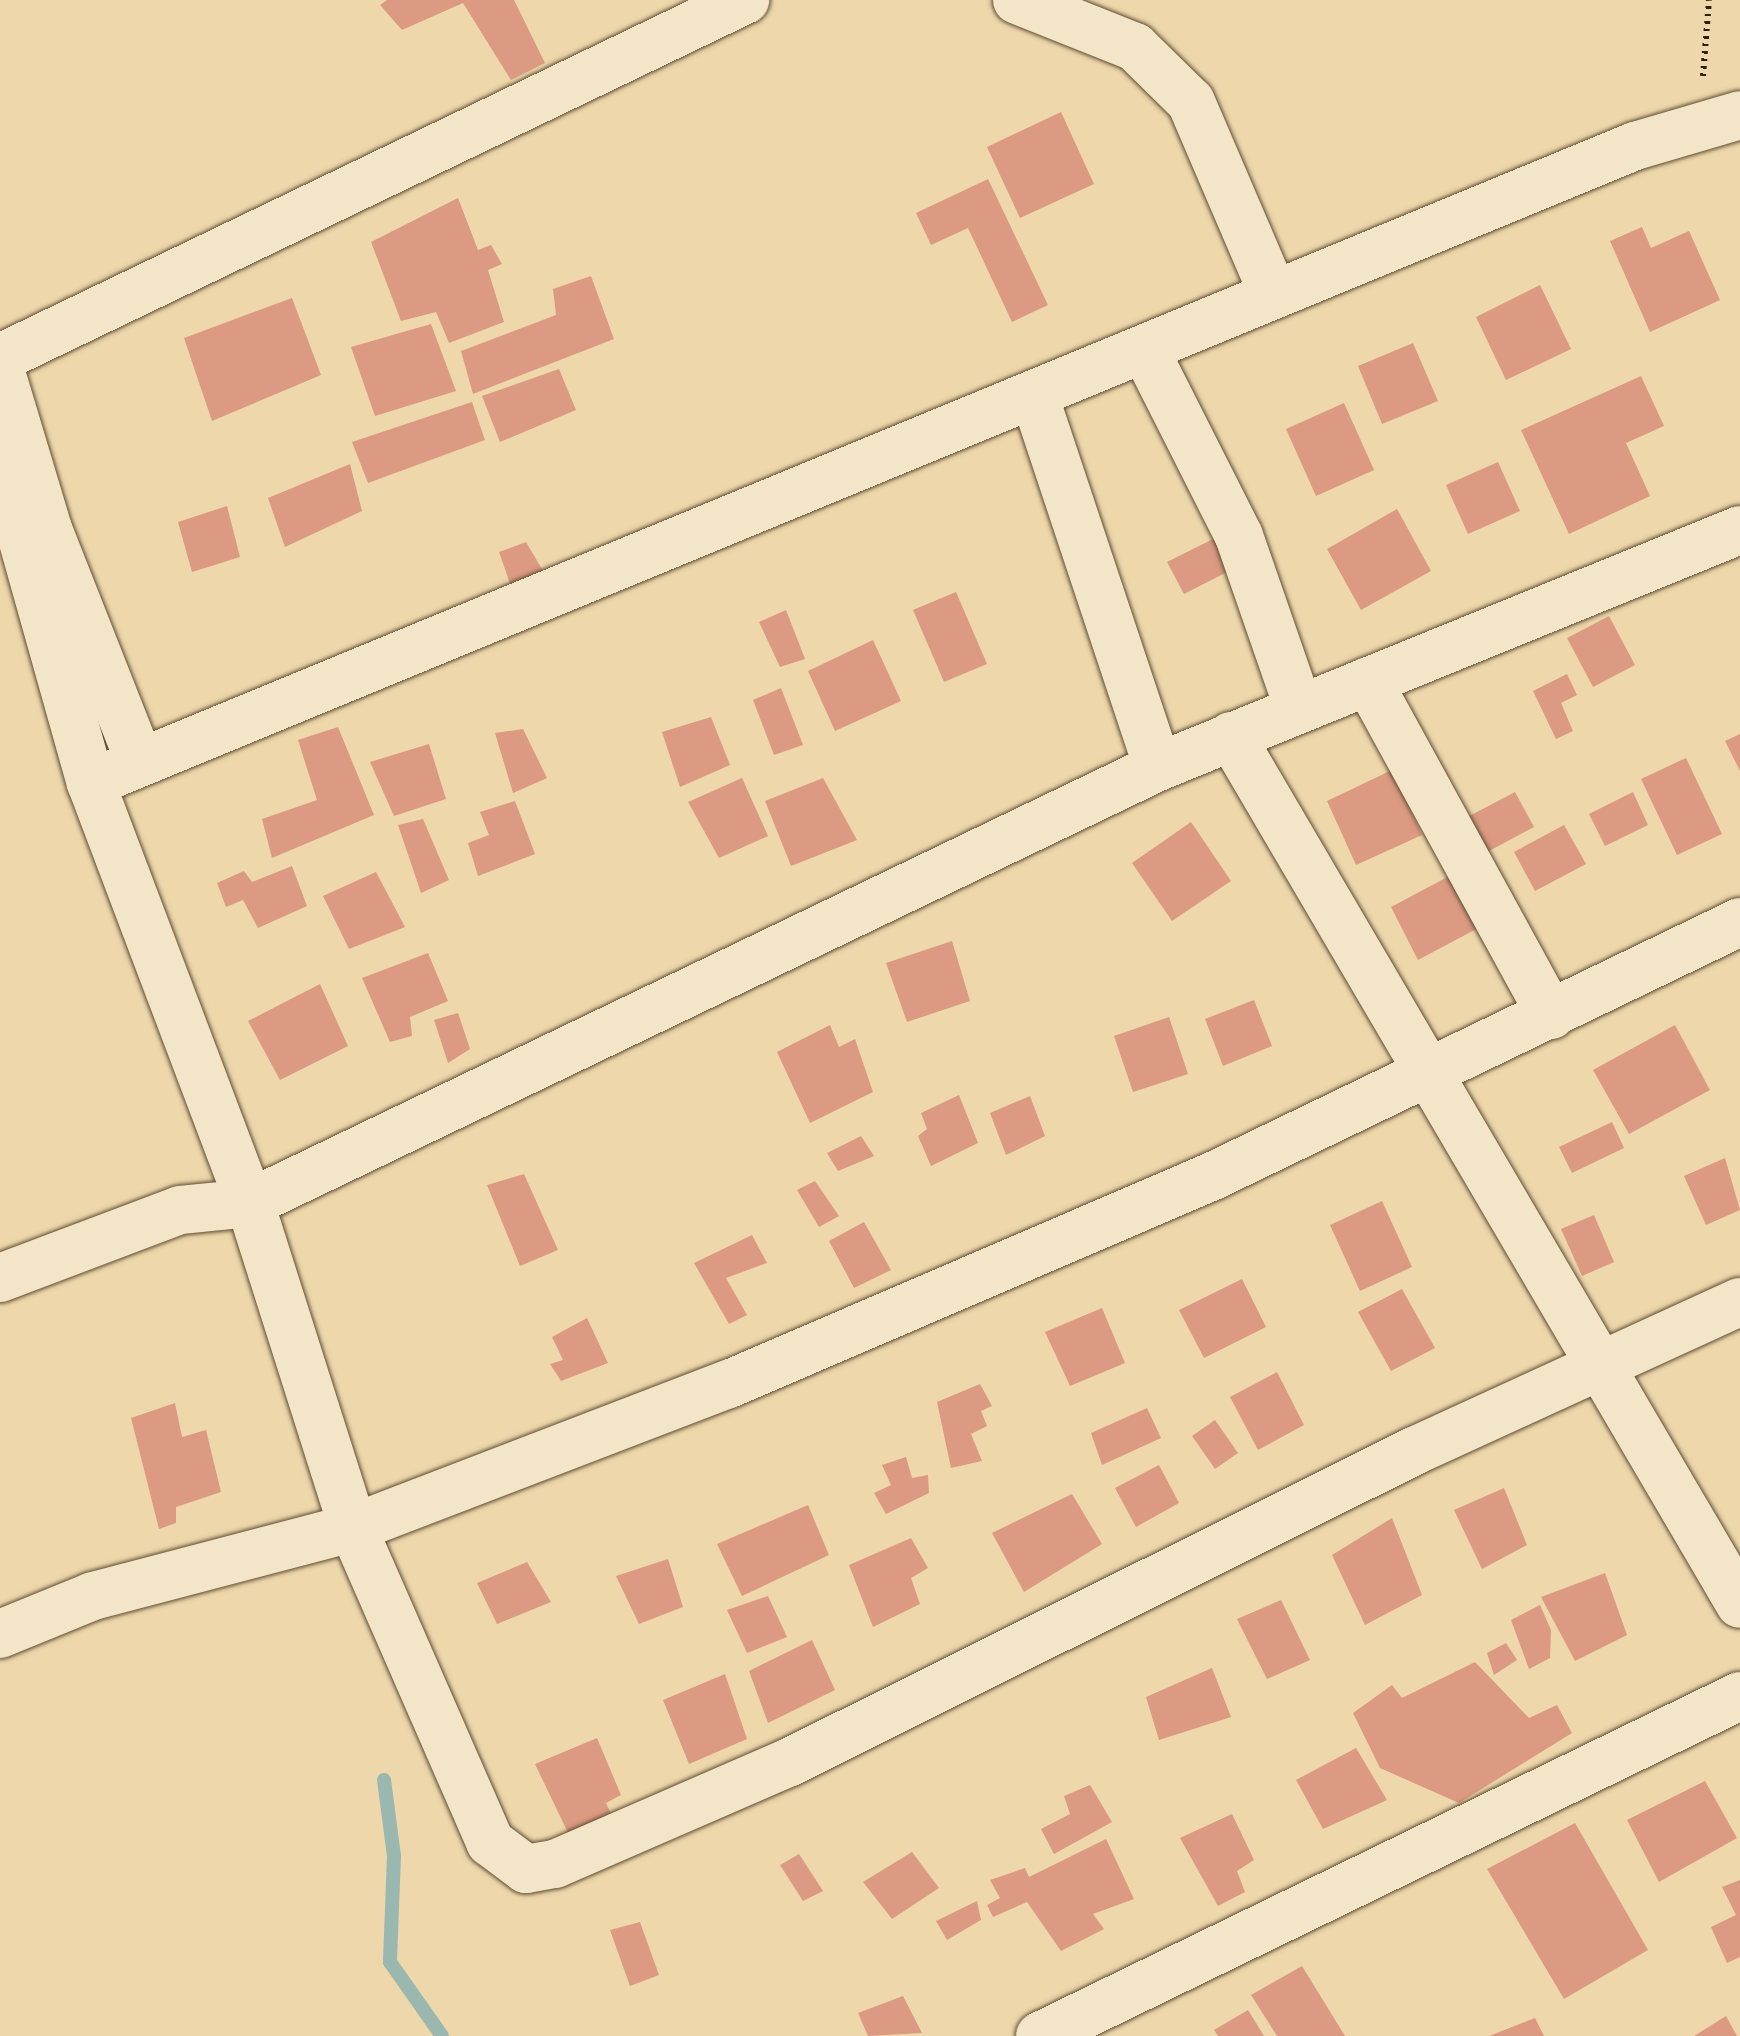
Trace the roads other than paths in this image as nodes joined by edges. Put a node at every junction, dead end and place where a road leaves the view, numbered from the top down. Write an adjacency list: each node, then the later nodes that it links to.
1 (745, 0): 6 (street)
2 (1017, 0): 4 (street)
3 (1729, 120): 5 (street)
4 (1268, 282)
5 (1145, 350): 8 (street); 12 (street)
6 (0, 358)
7 (0, 369): 14 (street)
8 (1034, 395): 14 (street); 15 (street)
9 (0, 460): 16 (street)
10 (1740, 530): 11 (street)
11 (1368, 681): 12 (street); 18 (street)
12 (1298, 709): 13 (street)
13 (1232, 736): 15 (street); 19 (street)
14 (140, 763): 16 (street)
15 (1158, 768): 20 (street)
16 (91, 783): 20 (street)
17 (1740, 922): 18 (street)
18 (1550, 1015): 19 (street)
19 (1426, 1076): 23 (street); 24 (street)
20 (250, 1203): 21 (street); 24 (street)
21 (0, 1278)
22 (1740, 1302): 23 (street)
23 (1600, 1364): 24 (street); 25 (street)
24 (353, 1528): 26 (street)
25 (1740, 1604)
26 (0, 1634)
27 (1740, 1696): 28 (street)
28 (1040, 2036)

